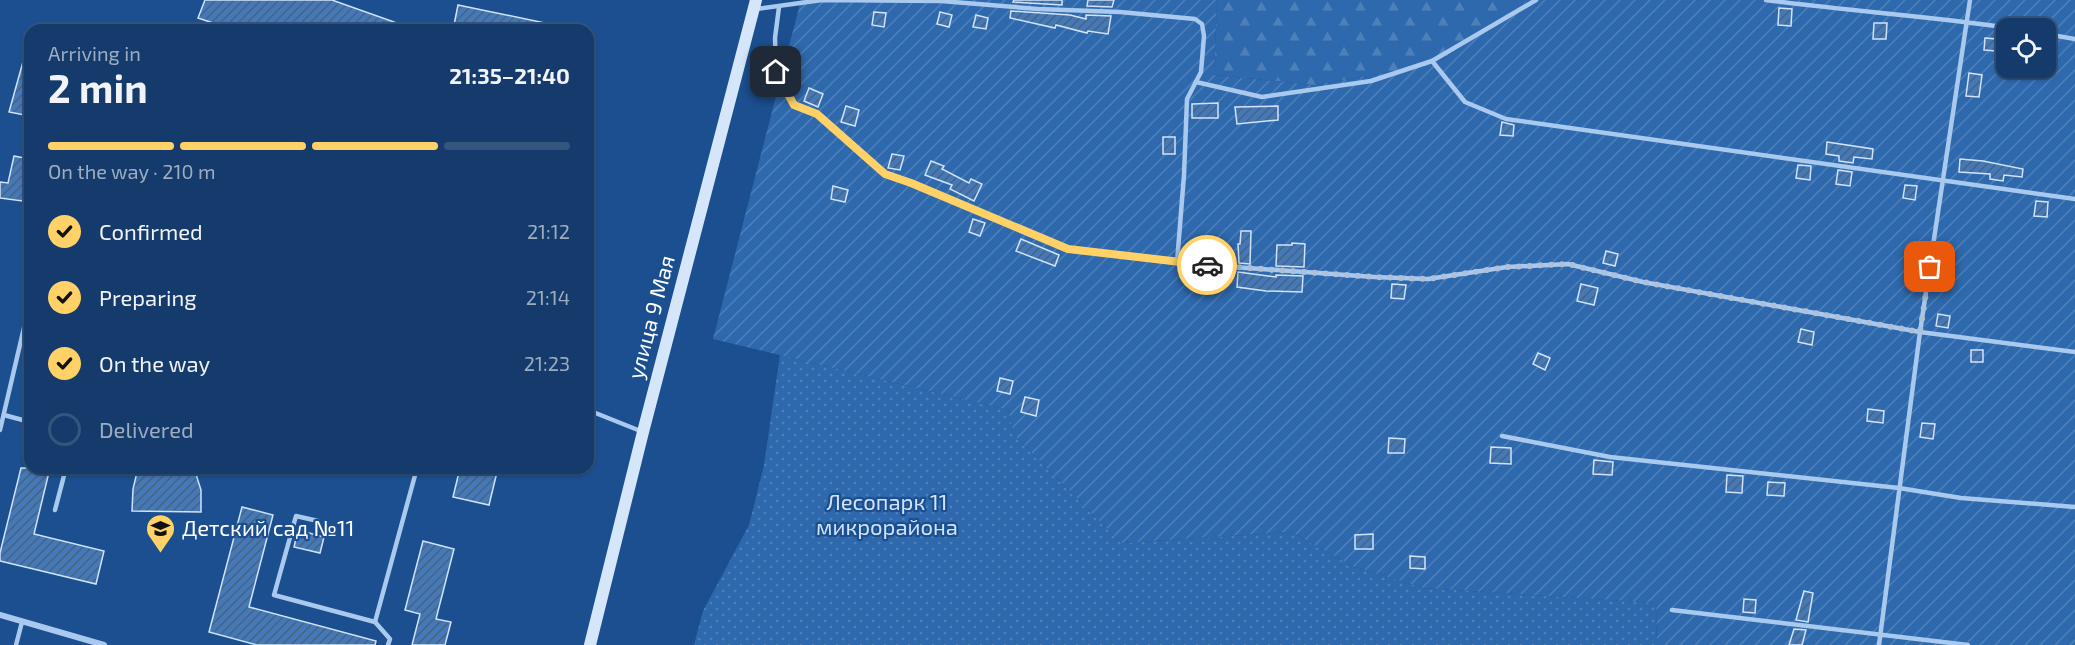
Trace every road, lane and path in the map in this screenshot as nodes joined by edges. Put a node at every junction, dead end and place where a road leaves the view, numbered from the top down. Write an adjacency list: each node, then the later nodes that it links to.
1 (1536, 0): 10 (lane)
2 (1766, 0): 6 (lane)
3 (1970, 0): 6 (lane)
4 (755, 5): 5 (lane); 22 (main road, улица 9 Мая)
5 (779, 7): 11 (lane); 14 (lane)
6 (1967, 22): 7 (lane); 12 (lane)
7 (1996, 26)
8 (2056, 36): 9 (lane)
9 (2075, 39)
10 (1432, 61): 11 (lane); 12 (lane)
11 (1196, 82): 14 (lane)
12 (1944, 182): 13 (lane); 16 (lane)
13 (2075, 199)
14 (1177, 263): 16 (lane)
15 (24, 328): 19 (lane)
16 (1920, 332): 17 (lane); 26 (lane)
17 (2075, 352)
18 (594, 412): 22 (lane)
19 (4, 415): 20 (lane); 21 (lane)
20 (24, 420)
21 (0, 430)
22 (643, 432): 38 (main road, улица 9 Мая)
23 (1502, 436): 26 (lane)
24 (64, 474): 28 (lane)
25 (415, 474): 33 (lane)
26 (1899, 488): 27 (lane); 34 (lane)
27 (2075, 507)
28 (55, 510)
29 (318, 521): 33 (lane)
30 (1672, 610): 34 (lane)
31 (0, 615): 32 (street)
32 (22, 622): 35 (lane); 36 (street)
33 (375, 622): 37 (lane)
34 (1881, 634): 39 (lane); 40 (lane)
35 (16, 645)
36 (104, 645)
37 (388, 645)
38 (590, 645)
39 (1879, 645)
40 (1968, 645)

